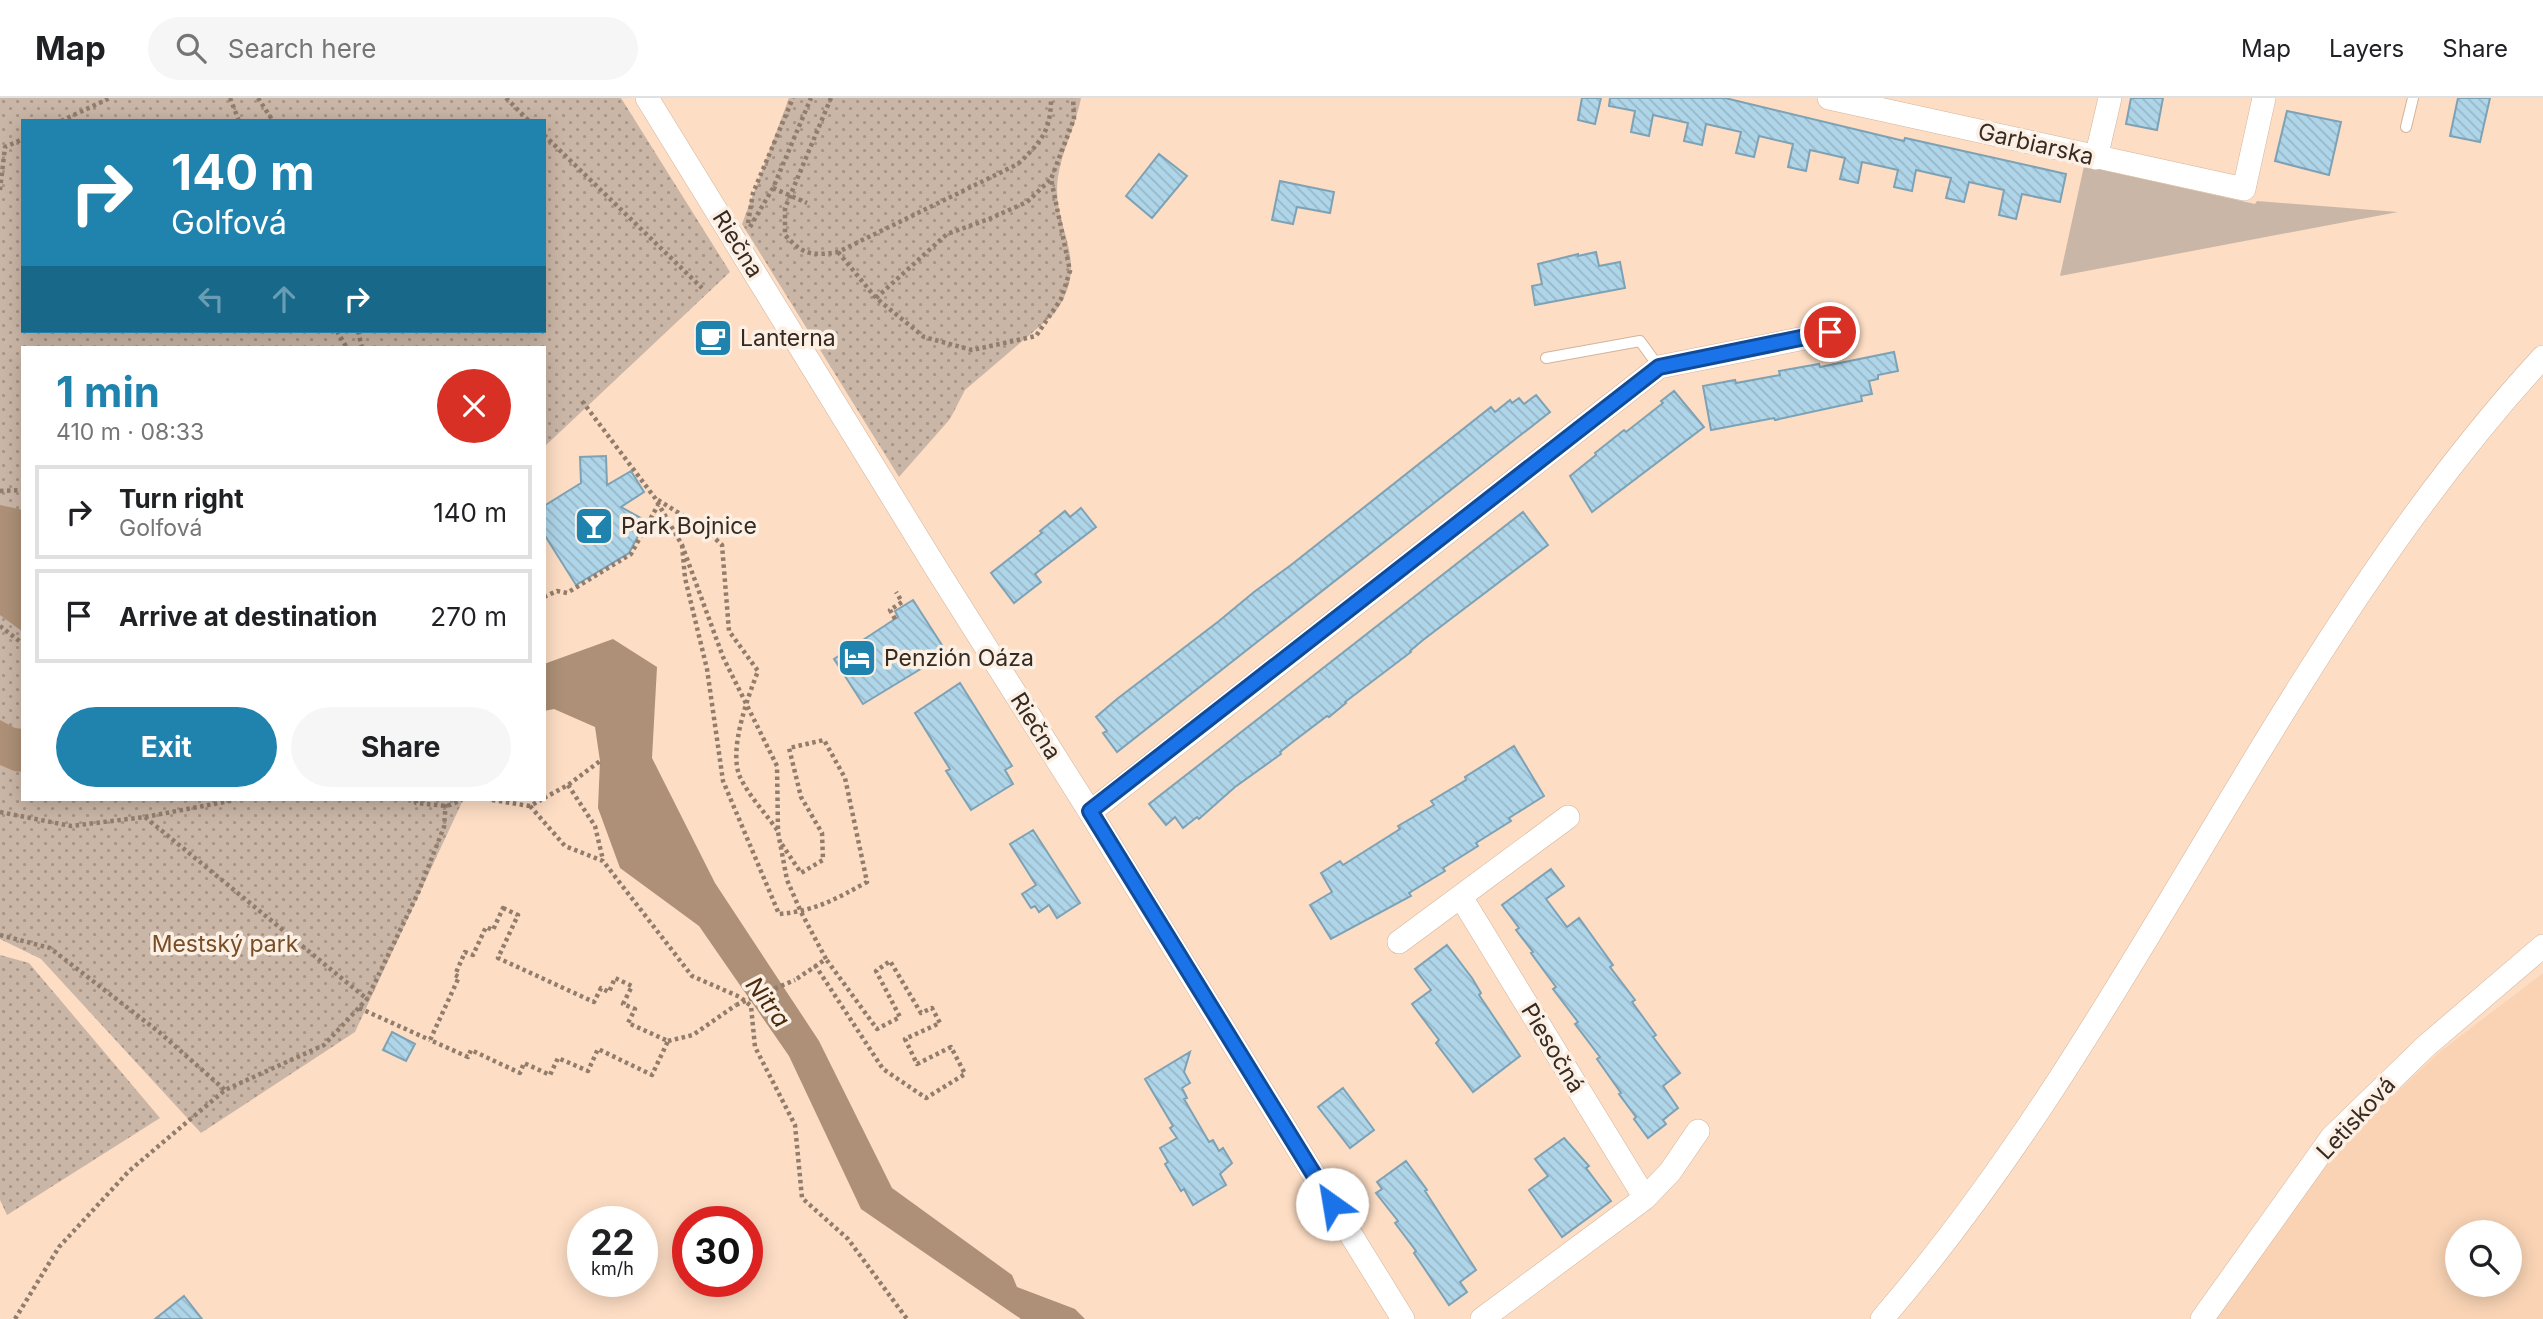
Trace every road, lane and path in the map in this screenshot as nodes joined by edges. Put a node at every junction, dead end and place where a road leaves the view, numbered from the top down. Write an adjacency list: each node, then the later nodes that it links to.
1 (110, 98): 15 (path)
2 (230, 98): 16 (path)
3 (258, 98): 17 (path)
4 (506, 98): 18 (path)
5 (647, 98): 56 (street, Riečna)
6 (793, 98): 24 (path)
7 (811, 98): 24 (path)
8 (831, 98): 26 (path)
9 (1051, 98): 28 (path)
10 (1073, 98): 23 (path)
11 (1829, 98): 22 (street, Garbiarska)
12 (2110, 98): 22 (street)
13 (2264, 98): 22 (street, Garbiarska)
14 (2413, 98): 19 (lane)
15 (65, 119)
16 (238, 119)
17 (272, 119)
18 (527, 119)
19 (2406, 127)
20 (546, 137): 29 (path)
21 (21, 140): 25 (path)
22 (2096, 158)
23 (1051, 178): 30 (path); 30 (path)
24 (773, 188): 26 (path)
25 (0, 190)
26 (790, 196): 27 (path); 28 (path)
27 (807, 203)
28 (838, 252): 30 (path)
29 (702, 288)
30 (876, 298)
31 (1830, 332): 34 (street)
32 (2543, 356): 81 (street)
33 (1546, 358): 34 (lane)
34 (1659, 367): 56 (street)
35 (582, 401): 38 (path)
36 (21, 490): 37 (path)
37 (0, 491)
38 (655, 498): 39 (path); 46 (path)
39 (659, 504): 40 (path); 42 (path)
40 (682, 545): 46 (path); 64 (path)
41 (896, 592): 43 (path)
42 (546, 596)
43 (895, 619)
44 (0, 626): 45 (path)
45 (21, 642)
46 (746, 701): 60 (path); 60 (path)
47 (600, 761): 48 (path)
48 (568, 785): 49 (path); 62 (path)
49 (546, 797)
50 (230, 801): 58 (path)
51 (415, 801): 54 (path)
52 (498, 801): 55 (path)
53 (539, 801): 55 (path)
54 (446, 803): 70 (path)
55 (530, 806): 62 (path)
56 (1090, 811): 79 (street, Riečna)
57 (0, 812): 58 (path)
58 (145, 817): 70 (path)
59 (1568, 817): 63 (street)
60 (778, 832): 61 (path)
61 (779, 840): 64 (path); 64 (path)
62 (603, 861): 78 (path)
63 (1461, 897): 66 (street); 76 (street, Piesočná)
64 (801, 912): 68 (path)
65 (0, 935): 74 (path)
66 (1399, 942)
67 (2543, 946): 82 (street, Letisková)
68 (826, 959): 69 (path); 69 (path)
69 (815, 965): 73 (path, bridge)
70 (367, 999): 71 (path)
71 (359, 1008): 72 (path); 74 (path)
72 (430, 1040): 73 (path); 73 (path)
73 (668, 1041)
74 (225, 1090): 77 (path)
75 (1698, 1131): 76 (street)
76 (1645, 1198): 80 (street)
77 (15, 1319)
78 (907, 1319)
79 (1403, 1319)
80 (1482, 1319)
81 (1882, 1319)
82 (2202, 1319)

